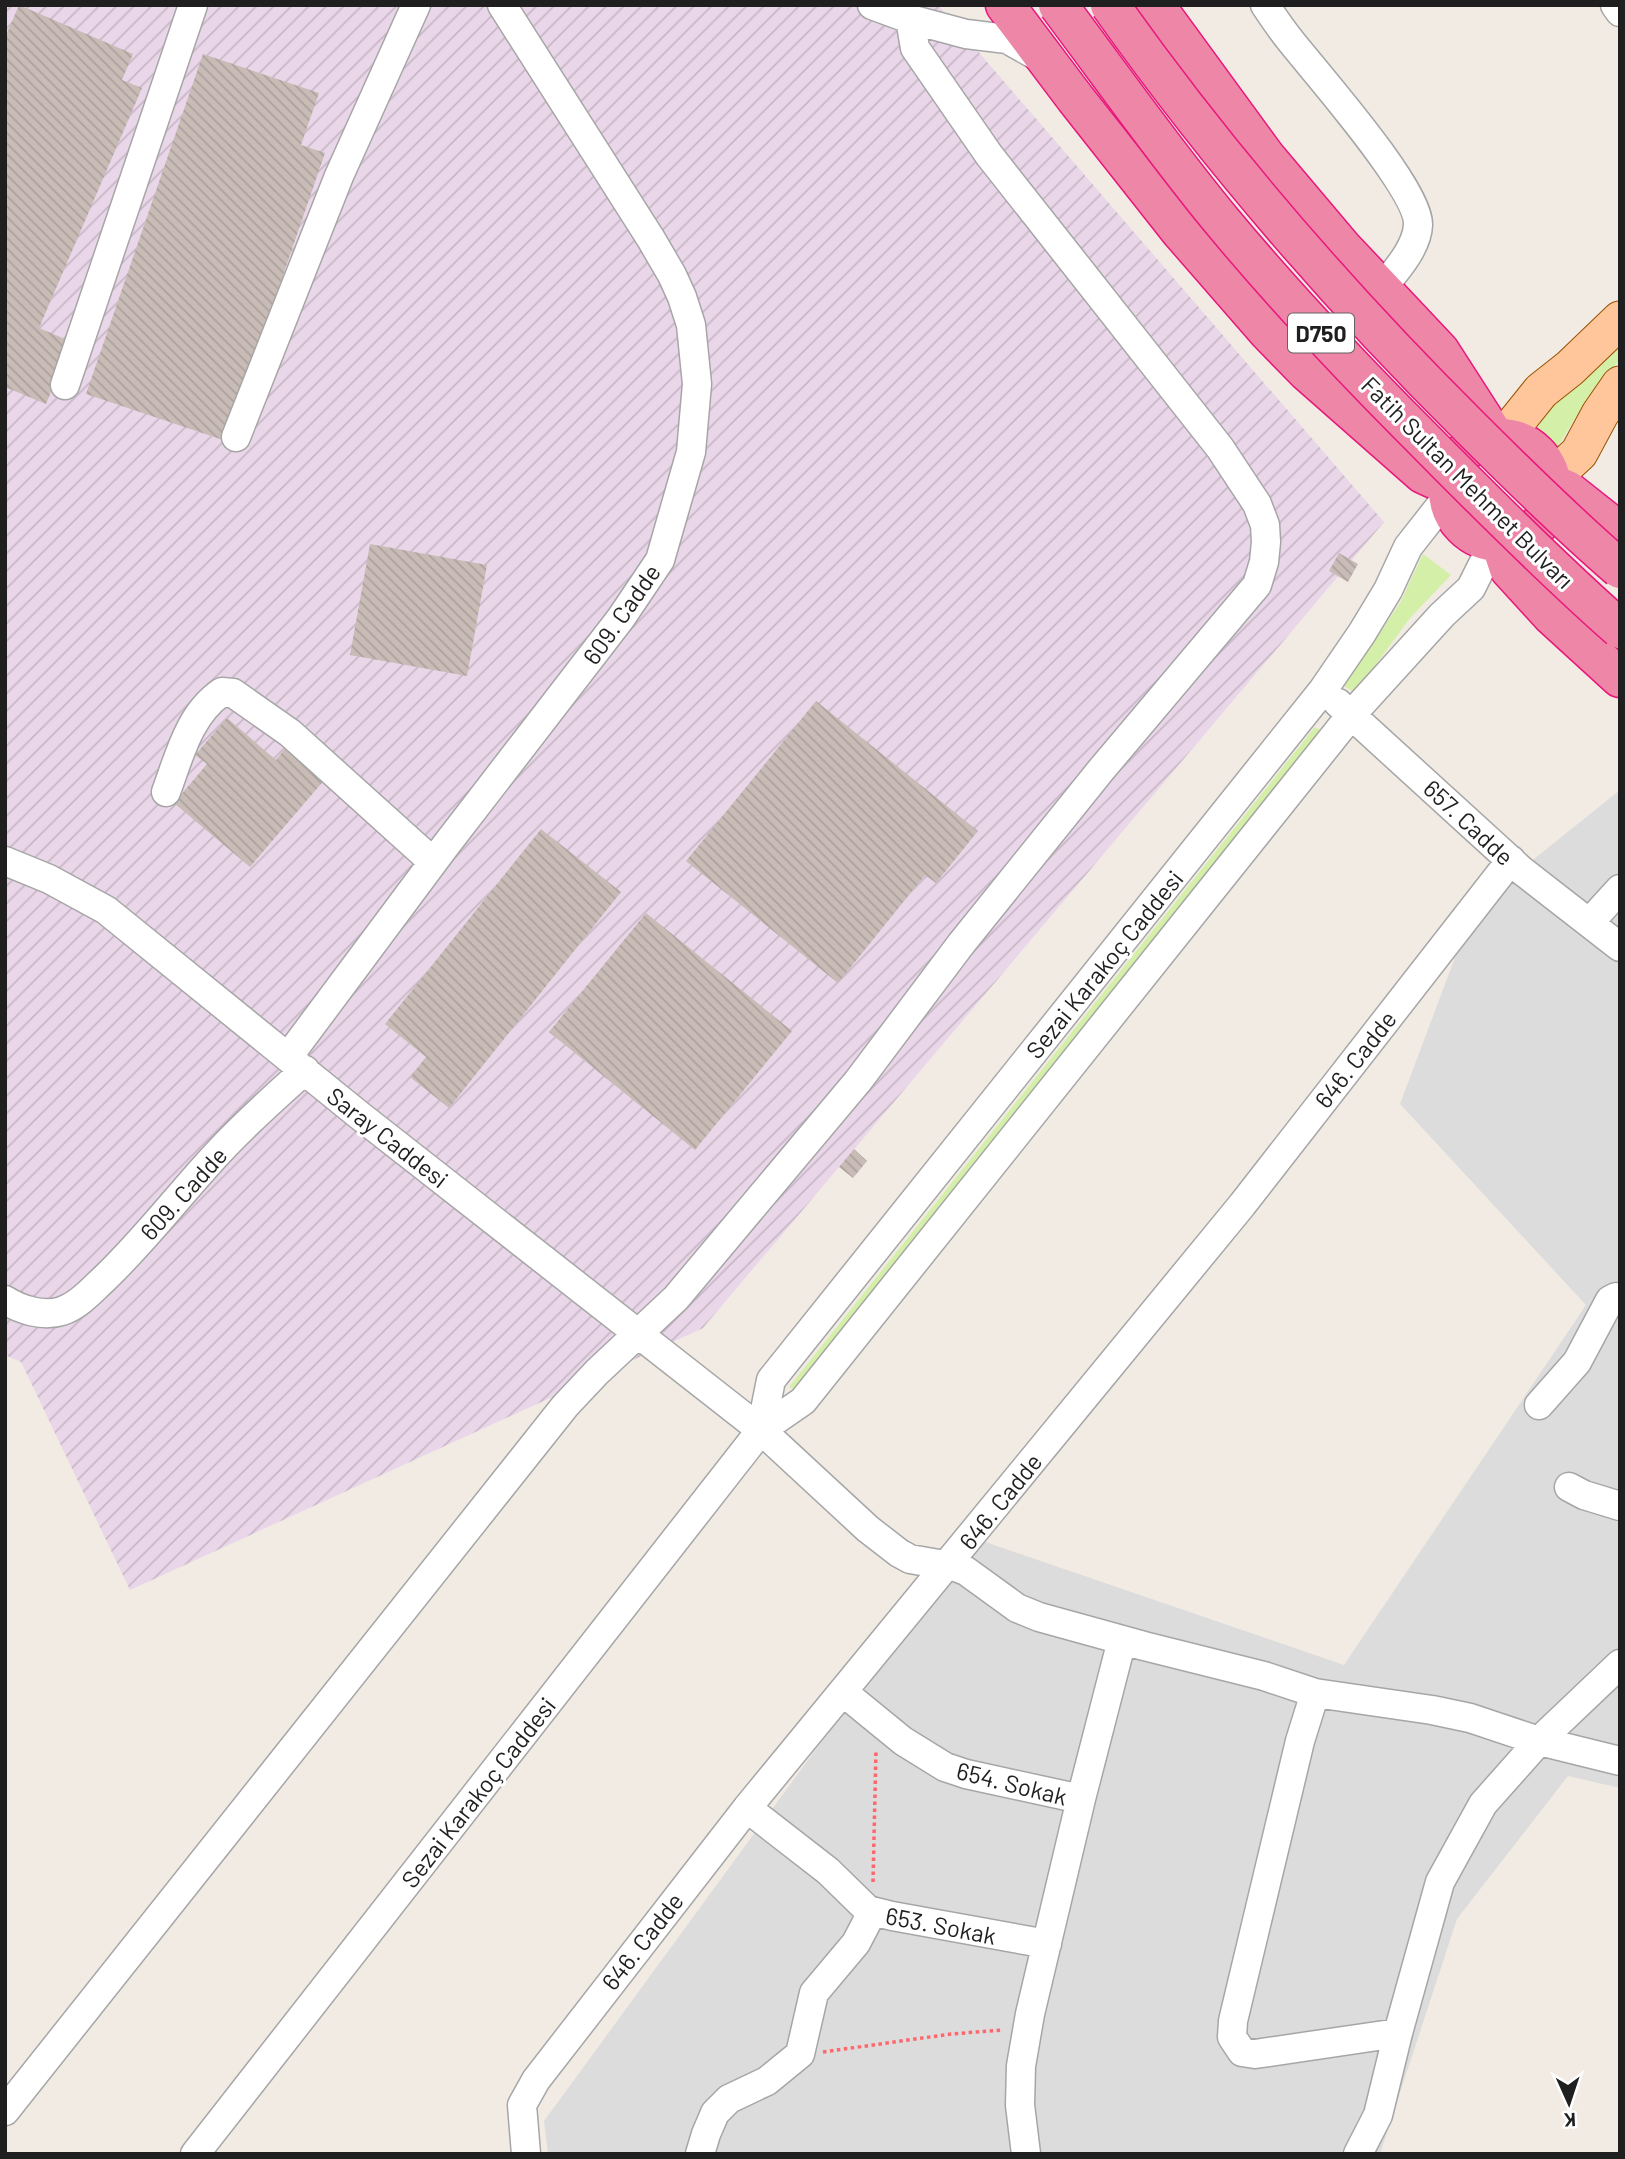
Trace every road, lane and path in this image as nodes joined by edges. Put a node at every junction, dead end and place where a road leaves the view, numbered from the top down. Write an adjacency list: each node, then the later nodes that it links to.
1 (193, 5): 16 (street)
2 (416, 5): 18 (street)
3 (502, 5): 32 (street, 609. Cadde)
4 (873, 5): 12 (street)
5 (985, 5): 13 (street)
6 (1058, 5): 25 (highway, Fatih Sultan Mehmet Bulvarı / D750, bridge)
7 (1110, 5): 24 (highway, Fatih Sultan Mehmet Bulvarı / D750, bridge)
8 (1155, 5): 14 (highway)
9 (1265, 5): 14 (street)
10 (1615, 5): 11 (street)
11 (1620, 12)
12 (910, 19): 13 (street); 39 (street)
13 (1006, 22): 21 (highway)
14 (1381, 289): 19 (highway)
15 (1620, 320): 19 (main road)
16 (65, 385)
17 (1620, 385): 20 (main road)
18 (236, 437)
19 (1500, 437): 20 (highway); 21 (highway)
20 (1552, 481): 22 (highway); 23 (highway)
21 (1447, 490): 23 (highway); 27 (street, Sezai Karakoç Caddesi)
22 (1620, 532)
23 (1497, 542): 26 (highway); 28 (street, Sezai Karakoç Caddesi)
24 (1620, 569)
25 (1620, 629)
26 (1620, 678)
27 (1323, 690): 28 (street, 657. Cadde); 41 (street, Sezai Karakoç Caddesi)
28 (1352, 714): 30 (street, 657. Cadde); 41 (street, Sezai Karakoç Caddesi)
29 (166, 792): 32 (street)
30 (1511, 860): 34 (street, 657. Cadde); 44 (street, 646. Cadde)
31 (5, 861): 36 (street, Saray Caddesi)
32 (433, 862): 36 (street, 609. Cadde)
33 (1620, 889): 34 (street)
34 (1589, 923): 35 (street, 657. Cadde)
35 (1620, 947)
36 (296, 1063): 38 (street, 609. Cadde); 39 (street, Saray Caddesi)
37 (1620, 1299): 40 (street)
38 (5, 1300)
39 (638, 1333): 41 (street, Saray Caddesi); 59 (street)
40 (1539, 1405)
41 (761, 1430): 44 (street, Saray Caddesi); 60 (street, Sezai Karakoç Caddesi)
42 (1569, 1487): 43 (street)
43 (1620, 1506)
44 (948, 1565): 45 (street, Saray Caddesi); 47 (street, 646. Cadde)
45 (1122, 1640): 48 (street, Saray Caddesi); 52 (street)
46 (1620, 1664): 50 (street)
47 (843, 1692): 49 (street, 654. Sokak); 53 (street, 646. Cadde)
48 (1315, 1693): 50 (street, Saray Caddesi); 57 (street)
49 (875, 1719): 52 (street, 654. Sokak); 54 (path)
50 (1539, 1741): 51 (street, Saray Caddesi); 57 (street)
51 (1620, 1761)
52 (1081, 1800): 55 (street)
53 (747, 1808): 54 (street, 653. Sokak); 61 (street, 646. Cadde)
54 (868, 1910): 55 (street, 653. Sokak); 58 (street)
55 (1047, 1944): 56 (street)
56 (1028, 2028): 58 (path); 63 (street)
57 (1398, 2033): 64 (street)
58 (800, 2054): 62 (street)
59 (5, 2110)
60 (195, 2154)
61 (526, 2154)
62 (700, 2154)
63 (1026, 2154)
64 (1358, 2154)

